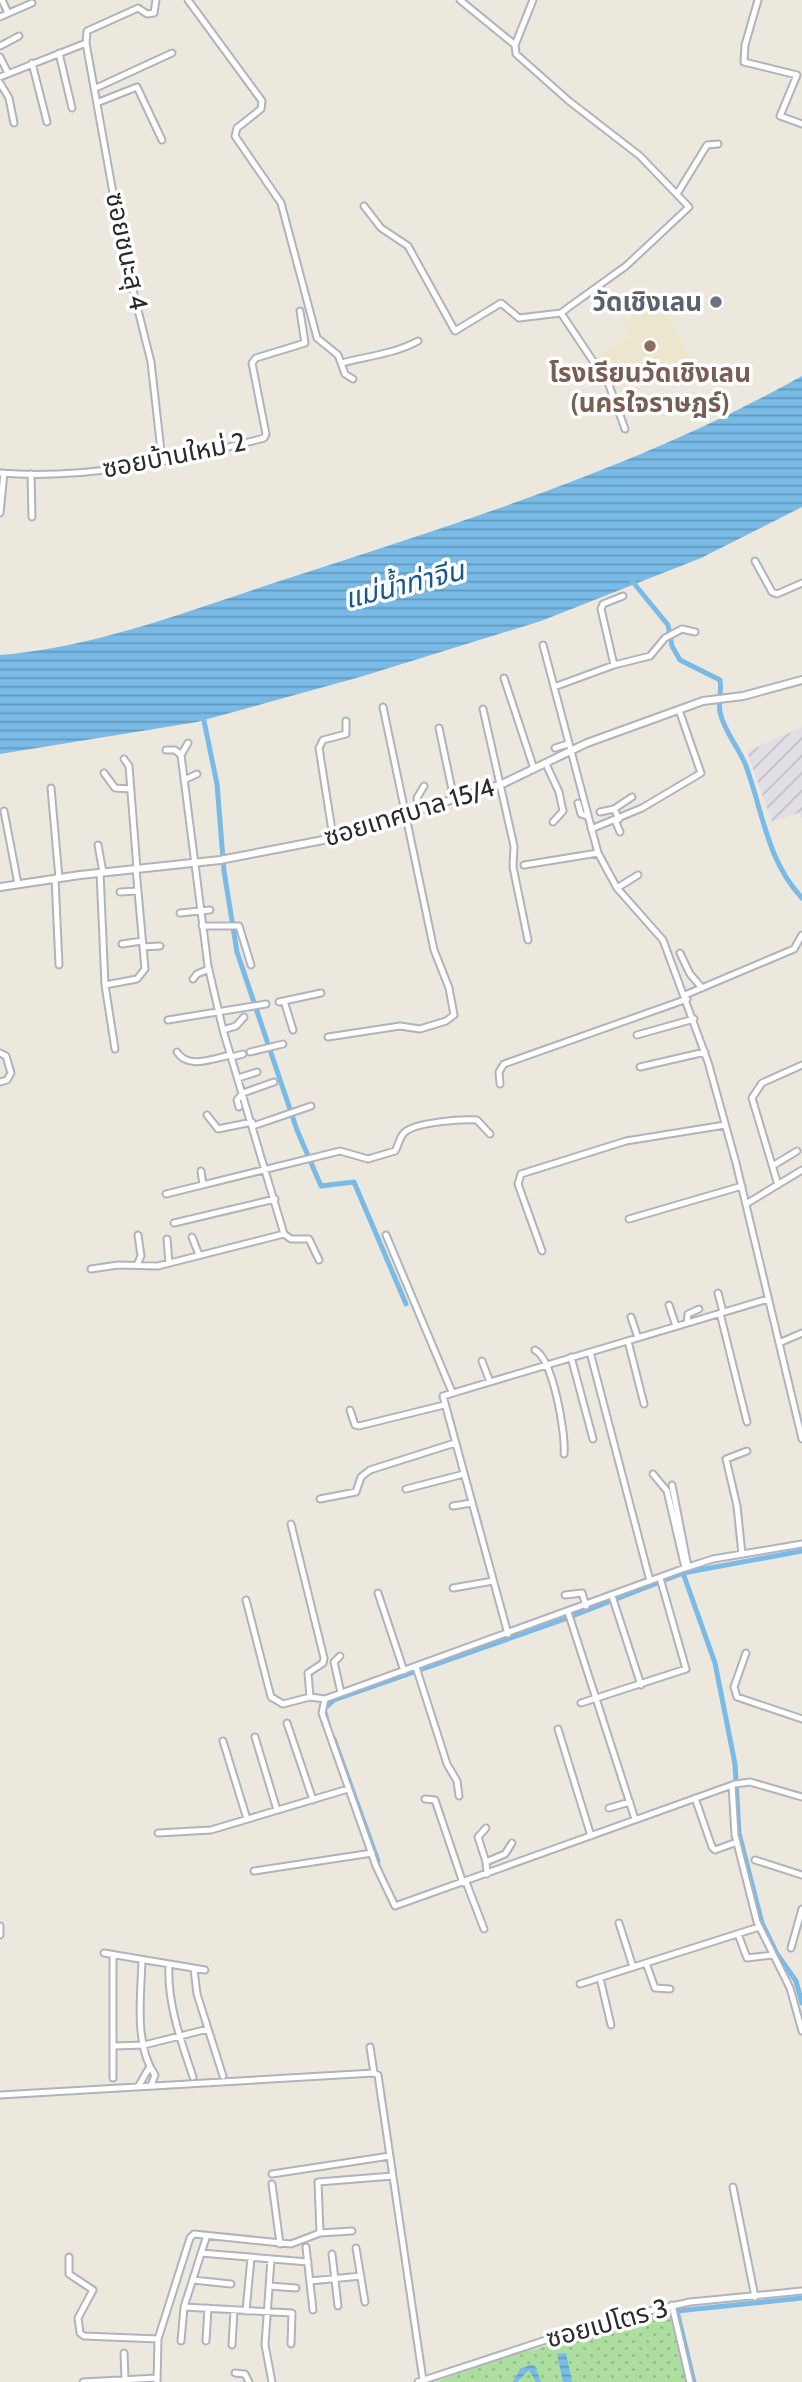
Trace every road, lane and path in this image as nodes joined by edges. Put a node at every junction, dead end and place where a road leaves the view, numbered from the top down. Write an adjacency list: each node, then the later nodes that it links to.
1 (2, 0): 8 (street)
2 (156, 0): 11 (street)
3 (188, 0): 34 (street)
4 (460, 0): 12 (street)
5 (533, 0): 12 (street)
6 (758, 0): 26 (street)
7 (32, 4): 8 (street)
8 (8, 13): 9 (street)
9 (0, 17)
10 (19, 36): 13 (street)
11 (86, 43): 14 (street); 21 (street, ซอยชนะสุ 4)
12 (515, 45): 29 (street)
13 (0, 46)
14 (59, 53): 17 (street); 23 (street)
15 (172, 53): 21 (street)
16 (0, 57): 18 (street)
17 (32, 63): 18 (street); 24 (street)
18 (8, 73): 19 (street)
19 (0, 77)
20 (0, 83): 25 (street)
21 (96, 88): 22 (street, ซอยชนะสุ 4)
22 (99, 102): 27 (street); 37 (street, ซอยชนะสุ 4)
23 (72, 108)
24 (47, 122)
25 (14, 123)
26 (802, 124)
27 (162, 140)
28 (718, 144): 29 (street)
29 (677, 194): 32 (street)
30 (364, 206): 32 (street)
31 (300, 311): 37 (street, ซอยบ้านใหม่ 2)
32 (561, 313): 36 (street)
33 (418, 341): 34 (street)
34 (342, 363): 35 (street)
35 (353, 379)
36 (625, 429)
37 (162, 460): 39 (street, ซอยบ้านใหม่ 2)
38 (2, 473): 39 (street, ซอยบ้านใหม่ 2); 40 (street)
39 (31, 474): 41 (street)
40 (0, 513)
41 (32, 517)
42 (755, 561): 43 (street)
43 (802, 583)
44 (623, 596): 47 (street)
45 (695, 632): 47 (street)
46 (542, 645): 50 (street)
47 (614, 665): 50 (street)
48 (504, 678): 63 (street)
49 (802, 680): 53 (street, ซอยเทศบาล 15/4)
50 (554, 687): 58 (street)
51 (383, 707): 78 (street)
52 (483, 709): 67 (street)
53 (679, 710): 58 (street, ซอยเทศบาล 15/4); 80 (street)
54 (346, 721): 84 (street)
55 (439, 727): 72 (street)
56 (188, 743): 60 (street)
57 (555, 748): 58 (street)
58 (568, 748): 62 (street, ซอยเทศบาล 15/4); 79 (street)
59 (166, 750): 60 (street)
60 (181, 755): 66 (street)
61 (124, 759): 70 (street)
62 (545, 764): 63 (street, ซอยเทศบาล 15/4); 81 (street)
63 (534, 769): 67 (street, ซอยเทศบาล 15/4)
64 (104, 773): 70 (street)
65 (197, 774): 66 (street)
66 (184, 780): 87 (street)
67 (502, 784): 72 (street, ซอยเทศบาล 15/4); 103 (street)
68 (424, 786): 76 (street)
69 (51, 789): 92 (street)
70 (131, 789): 89 (street)
71 (632, 797): 74 (street)
72 (454, 799): 76 (street, ซอยเทศบาล 15/4)
73 (578, 803): 79 (street)
74 (614, 809): 77 (street); 80 (street)
75 (4, 811): 93 (street)
76 (419, 811): 78 (street, ซอยเทศบาล 15/4)
77 (600, 812)
78 (407, 815): 84 (street, ซอยเทศบาล 15/4); 124 (street)
79 (587, 816): 82 (street)
80 (617, 820): 82 (street); 83 (street)
81 (554, 822)
82 (591, 829): 86 (street)
83 (620, 832)
84 (332, 837): 87 (street, ซอยเทศบาล 15/4)
85 (98, 845): 90 (street)
86 (598, 852): 88 (street); 95 (street)
87 (193, 863): 89 (street, ซอยเทศบาล 15/4); 99 (street)
88 (524, 865)
89 (136, 869): 90 (street, ซอยเทศบาล 15/4); 96 (street)
90 (102, 872): 92 (street, ซอยเทศบาล 15/4); 112 (street)
91 (638, 875): 95 (street)
92 (57, 878): 93 (street, ซอยเทศบาล 15/4); 108 (street)
93 (18, 884): 94 (street, ซอยเทศบาล 15/4)
94 (0, 887)
95 (617, 888): 115 (street)
96 (138, 891): 97 (street); 105 (street)
97 (120, 892)
98 (211, 910): 99 (street)
99 (200, 911): 100 (street); 101 (street)
100 (180, 913)
101 (202, 926): 109 (street); 110 (street)
102 (802, 935): 113 (street)
103 (528, 940)
104 (122, 944): 105 (street)
105 (143, 944): 106 (street); 112 (street)
106 (160, 946)
107 (680, 953): 113 (street)
108 (59, 965)
109 (251, 965)
110 (209, 969): 111 (street); 117 (street)
111 (194, 979)
112 (105, 985): 126 (street)
113 (702, 988): 115 (street)
114 (321, 993): 122 (street)
115 (686, 997): 119 (street); 139 (street)
116 (261, 1006): 117 (street)
117 (218, 1013): 120 (street); 121 (street)
118 (244, 1017): 121 (street)
119 (694, 1019): 123 (street); 130 (street)
120 (168, 1020)
121 (223, 1030): 132 (street)
122 (293, 1030)
123 (637, 1035)
124 (328, 1037)
125 (283, 1044): 129 (street)
126 (115, 1049)
127 (0, 1052): 137 (street)
128 (177, 1052): 132 (street)
129 (250, 1052)
130 (705, 1052): 134 (street); 145 (street)
131 (243, 1054): 132 (street)
132 (231, 1056): 136 (street)
133 (802, 1065): 148 (street)
134 (640, 1067)
135 (257, 1072): 136 (street)
136 (238, 1077): 140 (street)
137 (0, 1082)
138 (274, 1082): 140 (street)
139 (500, 1084)
140 (243, 1093): 142 (street); 144 (street)
141 (311, 1106): 144 (street)
142 (239, 1107)
143 (207, 1115): 144 (street)
144 (253, 1124): 151 (street)
145 (725, 1125): 154 (street); 165 (street)
146 (490, 1134): 151 (street)
147 (797, 1151): 148 (street)
148 (774, 1165): 153 (street)
149 (802, 1170): 153 (street)
150 (201, 1171): 152 (street)
151 (267, 1171): 152 (street); 156 (street)
152 (203, 1185): 155 (street)
153 (778, 1185): 157 (street)
154 (742, 1186): 157 (street); 158 (street)
155 (166, 1194)
156 (275, 1199): 159 (street); 161 (street)
157 (746, 1204): 172 (street)
158 (629, 1219)
159 (174, 1223)
160 (138, 1234): 169 (street)
161 (284, 1234): 166 (street); 167 (street)
162 (386, 1235): 189 (street)
163 (192, 1237): 166 (street)
164 (167, 1240): 168 (street)
165 (542, 1251)
166 (199, 1255): 168 (street)
167 (319, 1261)
168 (169, 1263): 169 (street)
169 (137, 1265): 170 (street)
170 (91, 1269)
171 (718, 1293): 175 (street)
172 (768, 1299): 175 (street); 182 (street)
173 (669, 1305): 178 (street)
174 (699, 1309): 177 (street)
175 (722, 1313): 177 (street); 193 (street)
176 (631, 1317): 180 (street)
177 (687, 1322): 178 (street)
178 (676, 1326): 180 (street)
179 (802, 1333): 182 (street)
180 (638, 1338): 181 (street)
181 (628, 1341): 184 (street); 191 (street)
182 (779, 1343): 195 (street)
183 (535, 1350): 187 (street)
184 (590, 1352): 185 (street); 212 (street)
185 (571, 1357): 187 (street); 194 (street)
186 (482, 1361): 188 (street)
187 (547, 1364): 188 (street); 198 (street)
188 (490, 1381): 189 (street)
189 (447, 1394): 190 (street)
190 (444, 1405): 192 (street); 196 (street)
191 (644, 1405)
192 (350, 1410)
193 (747, 1422)
194 (593, 1438)
195 (802, 1439)
196 (455, 1443): 199 (street); 203 (street)
197 (747, 1451): 208 (street)
198 (564, 1454)
199 (464, 1474): 202 (street); 204 (street)
200 (653, 1474): 209 (street)
201 (672, 1485): 209 (street)
202 (406, 1489)
203 (320, 1499)
204 (471, 1503): 205 (street); 211 (street)
205 (453, 1506)
206 (291, 1524): 227 (street)
207 (802, 1544): 208 (street)
208 (742, 1555): 209 (street)
209 (687, 1567): 210 (street)
210 (660, 1579): 212 (street); 225 (street)
211 (493, 1581): 213 (street); 220 (street)
212 (650, 1581): 216 (street)
213 (453, 1588)
214 (378, 1593): 223 (street)
215 (565, 1595): 218 (street)
216 (612, 1597): 218 (street); 225 (street)
217 (246, 1600): 227 (street)
218 (586, 1606): 219 (street)
219 (568, 1612): 220 (street); 228 (street)
220 (508, 1634): 224 (street)
221 (746, 1653): 231 (street)
222 (340, 1656): 226 (street)
223 (404, 1671): 224 (street); 226 (street)
224 (417, 1671): 238 (street)
225 (641, 1685): 228 (street)
226 (341, 1693): 229 (street)
227 (310, 1697): 229 (street)
228 (597, 1698): 230 (street); 243 (street)
229 (325, 1699): 237 (street)
230 (580, 1703)
231 (802, 1719)
232 (288, 1723): 242 (street)
233 (558, 1729): 250 (street)
234 (255, 1737): 245 (street)
235 (223, 1741): 246 (street)
236 (733, 1784): 239 (street); 240 (street); 251 (street)
237 (348, 1789): 242 (street); 253 (street)
238 (459, 1796)
239 (802, 1797)
240 (695, 1798): 247 (street); 251 (street)
241 (425, 1799): 259 (street)
242 (313, 1800): 245 (street)
243 (630, 1802): 244 (street); 247 (street)
244 (610, 1808)
245 (277, 1810): 246 (street)
246 (247, 1819): 249 (street)
247 (635, 1819): 250 (street)
248 (486, 1828): 255 (street)
249 (158, 1833)
250 (591, 1836): 257 (street)
251 (737, 1842): 263 (street)
252 (512, 1843): 255 (street)
253 (372, 1853): 256 (street); 259 (street)
254 (755, 1860): 258 (street)
255 (486, 1862): 257 (street)
256 (254, 1871)
257 (487, 1874): 259 (street)
258 (802, 1875)
259 (464, 1882): 264 (street)
260 (802, 1909): 267 (street)
261 (619, 1923): 274 (street)
262 (0, 1926): 266 (street)
263 (759, 1927): 265 (street); 270 (street)
264 (484, 1929)
265 (738, 1934): 270 (street); 272 (street)
266 (0, 1935)
267 (791, 1948)
268 (104, 1953): 269 (street)
269 (113, 1955): 271 (street); 285 (street)
270 (772, 1955): 282 (street)
271 (142, 1960): 273 (street); 284 (street)
272 (646, 1963): 274 (street); 279 (street)
273 (169, 1965): 275 (street); 283 (street)
274 (633, 1967): 277 (street)
275 (194, 1969): 276 (street); 281 (street)
276 (205, 1969)
277 (600, 1978): 278 (street); 280 (street)
278 (580, 1984)
279 (670, 1989)
280 (611, 2025)
281 (208, 2029): 283 (street); 289 (street)
282 (802, 2031)
283 (179, 2036): 284 (street); 290 (street)
284 (144, 2045): 285 (street); 287 (street)
285 (114, 2046): 291 (street)
286 (370, 2047): 288 (street)
287 (149, 2068): 292 (street); 293 (street)
288 (374, 2073): 292 (street); 295 (street)
289 (223, 2076)
290 (193, 2077)
291 (113, 2078)
292 (152, 2086): 293 (street)
293 (138, 2087): 294 (street)
294 (0, 2095)
295 (390, 2156): 296 (street); 297 (street)
296 (272, 2174)
297 (393, 2176): 301 (street); 339 (street)
298 (272, 2184): 303 (street)
299 (733, 2187): 320 (street)
300 (352, 2231): 301 (street)
301 (320, 2233): 303 (street)
302 (206, 2238): 306 (street)
303 (280, 2244): 330 (street)
304 (306, 2247): 311 (street)
305 (356, 2248): 312 (street)
306 (201, 2253): 309 (street); 314 (street)
307 (332, 2254): 313 (street)
308 (69, 2257): 330 (street)
309 (251, 2258): 310 (street); 328 (street)
310 (271, 2259): 311 (street); 317 (street)
311 (308, 2262): 315 (street)
312 (360, 2276): 313 (street); 321 (street)
313 (335, 2278): 315 (street); 323 (street)
314 (193, 2280): 316 (street); 324 (street)
315 (310, 2281): 327 (street)
316 (231, 2284)
317 (269, 2286): 318 (street); 329 (street)
318 (296, 2288)
319 (802, 2291): 320 (street, ซอยเปโตร 3)
320 (755, 2297): 322 (street, ซอยเปโตร 3)
321 (365, 2302)
322 (672, 2305): 339 (street, ซอยเปโตร 3); 343 (street)
323 (338, 2306)
324 (184, 2307): 325 (street); 331 (street)
325 (208, 2308): 326 (street); 332 (street)
326 (234, 2310): 328 (street); 334 (street)
327 (313, 2310)
328 (246, 2311): 329 (street)
329 (266, 2312): 333 (street); 342 (street)
330 (158, 2339): 338 (street)
331 (181, 2341)
332 (206, 2341)
333 (291, 2344)
334 (232, 2345)
335 (124, 2353): 337 (street)
336 (235, 2373): 341 (street)
337 (125, 2379): 338 (street); 340 (street)
338 (158, 2380)
339 (420, 2381)
340 (83, 2382)
341 (249, 2382)
342 (272, 2382)
343 (690, 2382)

